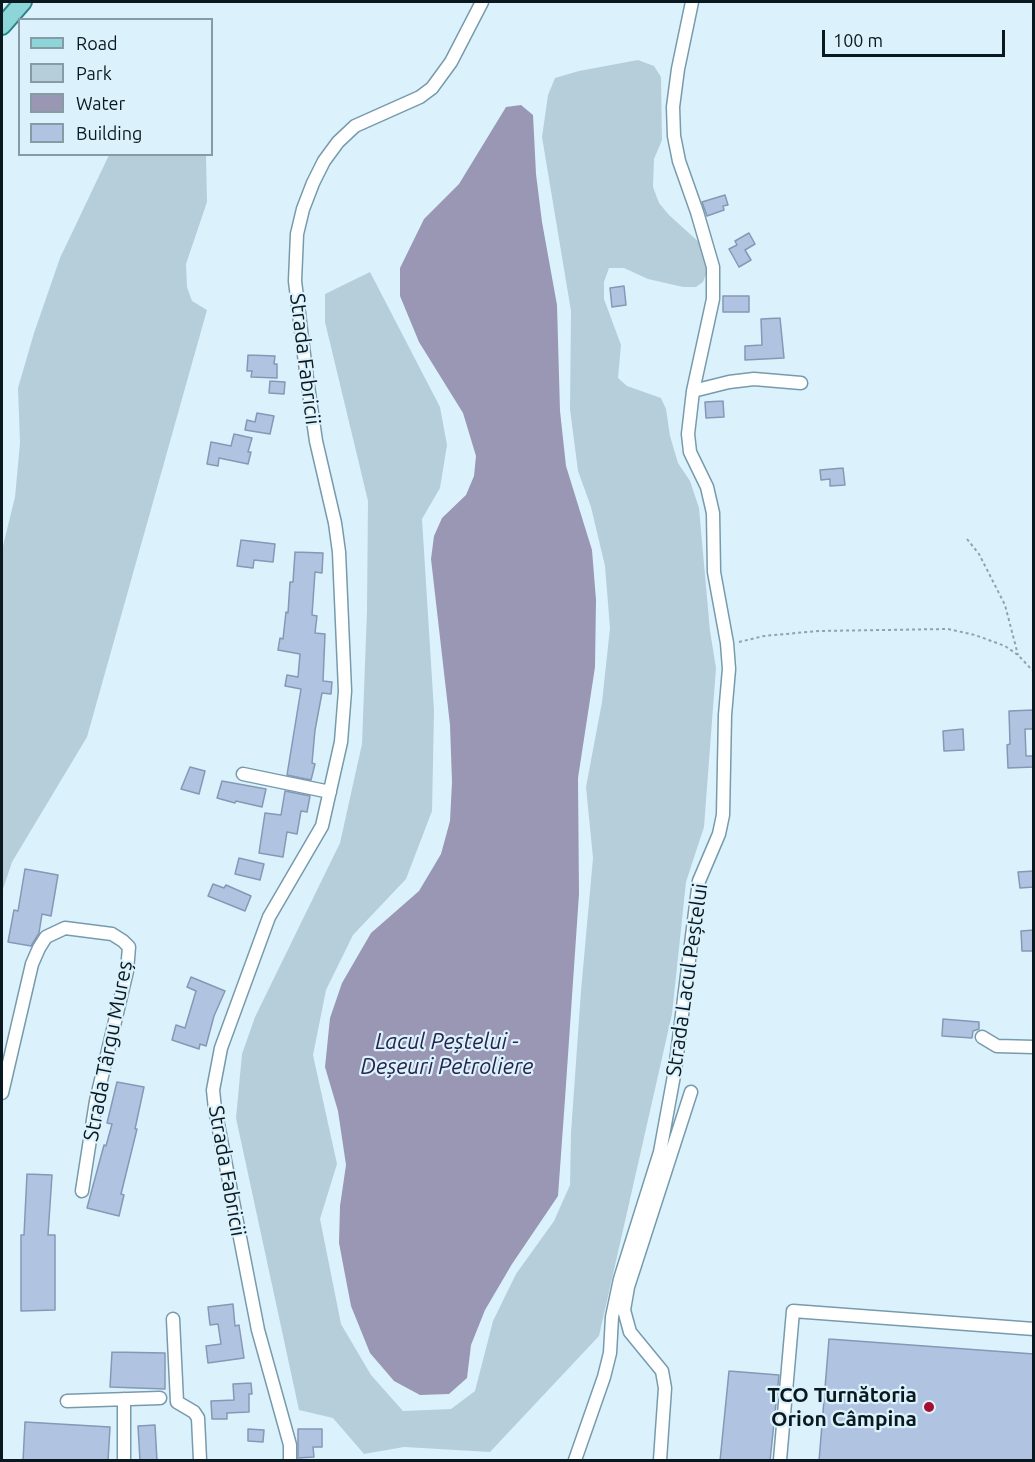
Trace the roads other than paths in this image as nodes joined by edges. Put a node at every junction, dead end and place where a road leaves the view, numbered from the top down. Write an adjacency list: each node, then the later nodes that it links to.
1 (23, 2): 4 (main road)
2 (482, 2): 8 (street, Strada Fabricii)
3 (692, 2): 6 (street, Strada Lacul Peștelui)
4 (2, 26)
5 (801, 383): 6 (street)
6 (693, 391): 22 (street, Strada Lacul Peștelui)
7 (243, 774): 8 (street)
8 (330, 792): 21 (street, Strada Fabricii)
9 (982, 1037): 10 (street)
10 (1034, 1047)
11 (691, 1092): 23 (street)
12 (2, 1093): 13 (street, Strada Târgu Mureș)
13 (81, 1191)
14 (173, 1318): 20 (street)
15 (1034, 1329): 24 (street)
16 (159, 1398): 17 (street)
17 (124, 1399): 18 (street); 19 (street)
18 (67, 1401)
19 (124, 1461)
20 (200, 1461)
21 (290, 1461)
22 (574, 1461)
23 (660, 1461)
24 (780, 1461)

